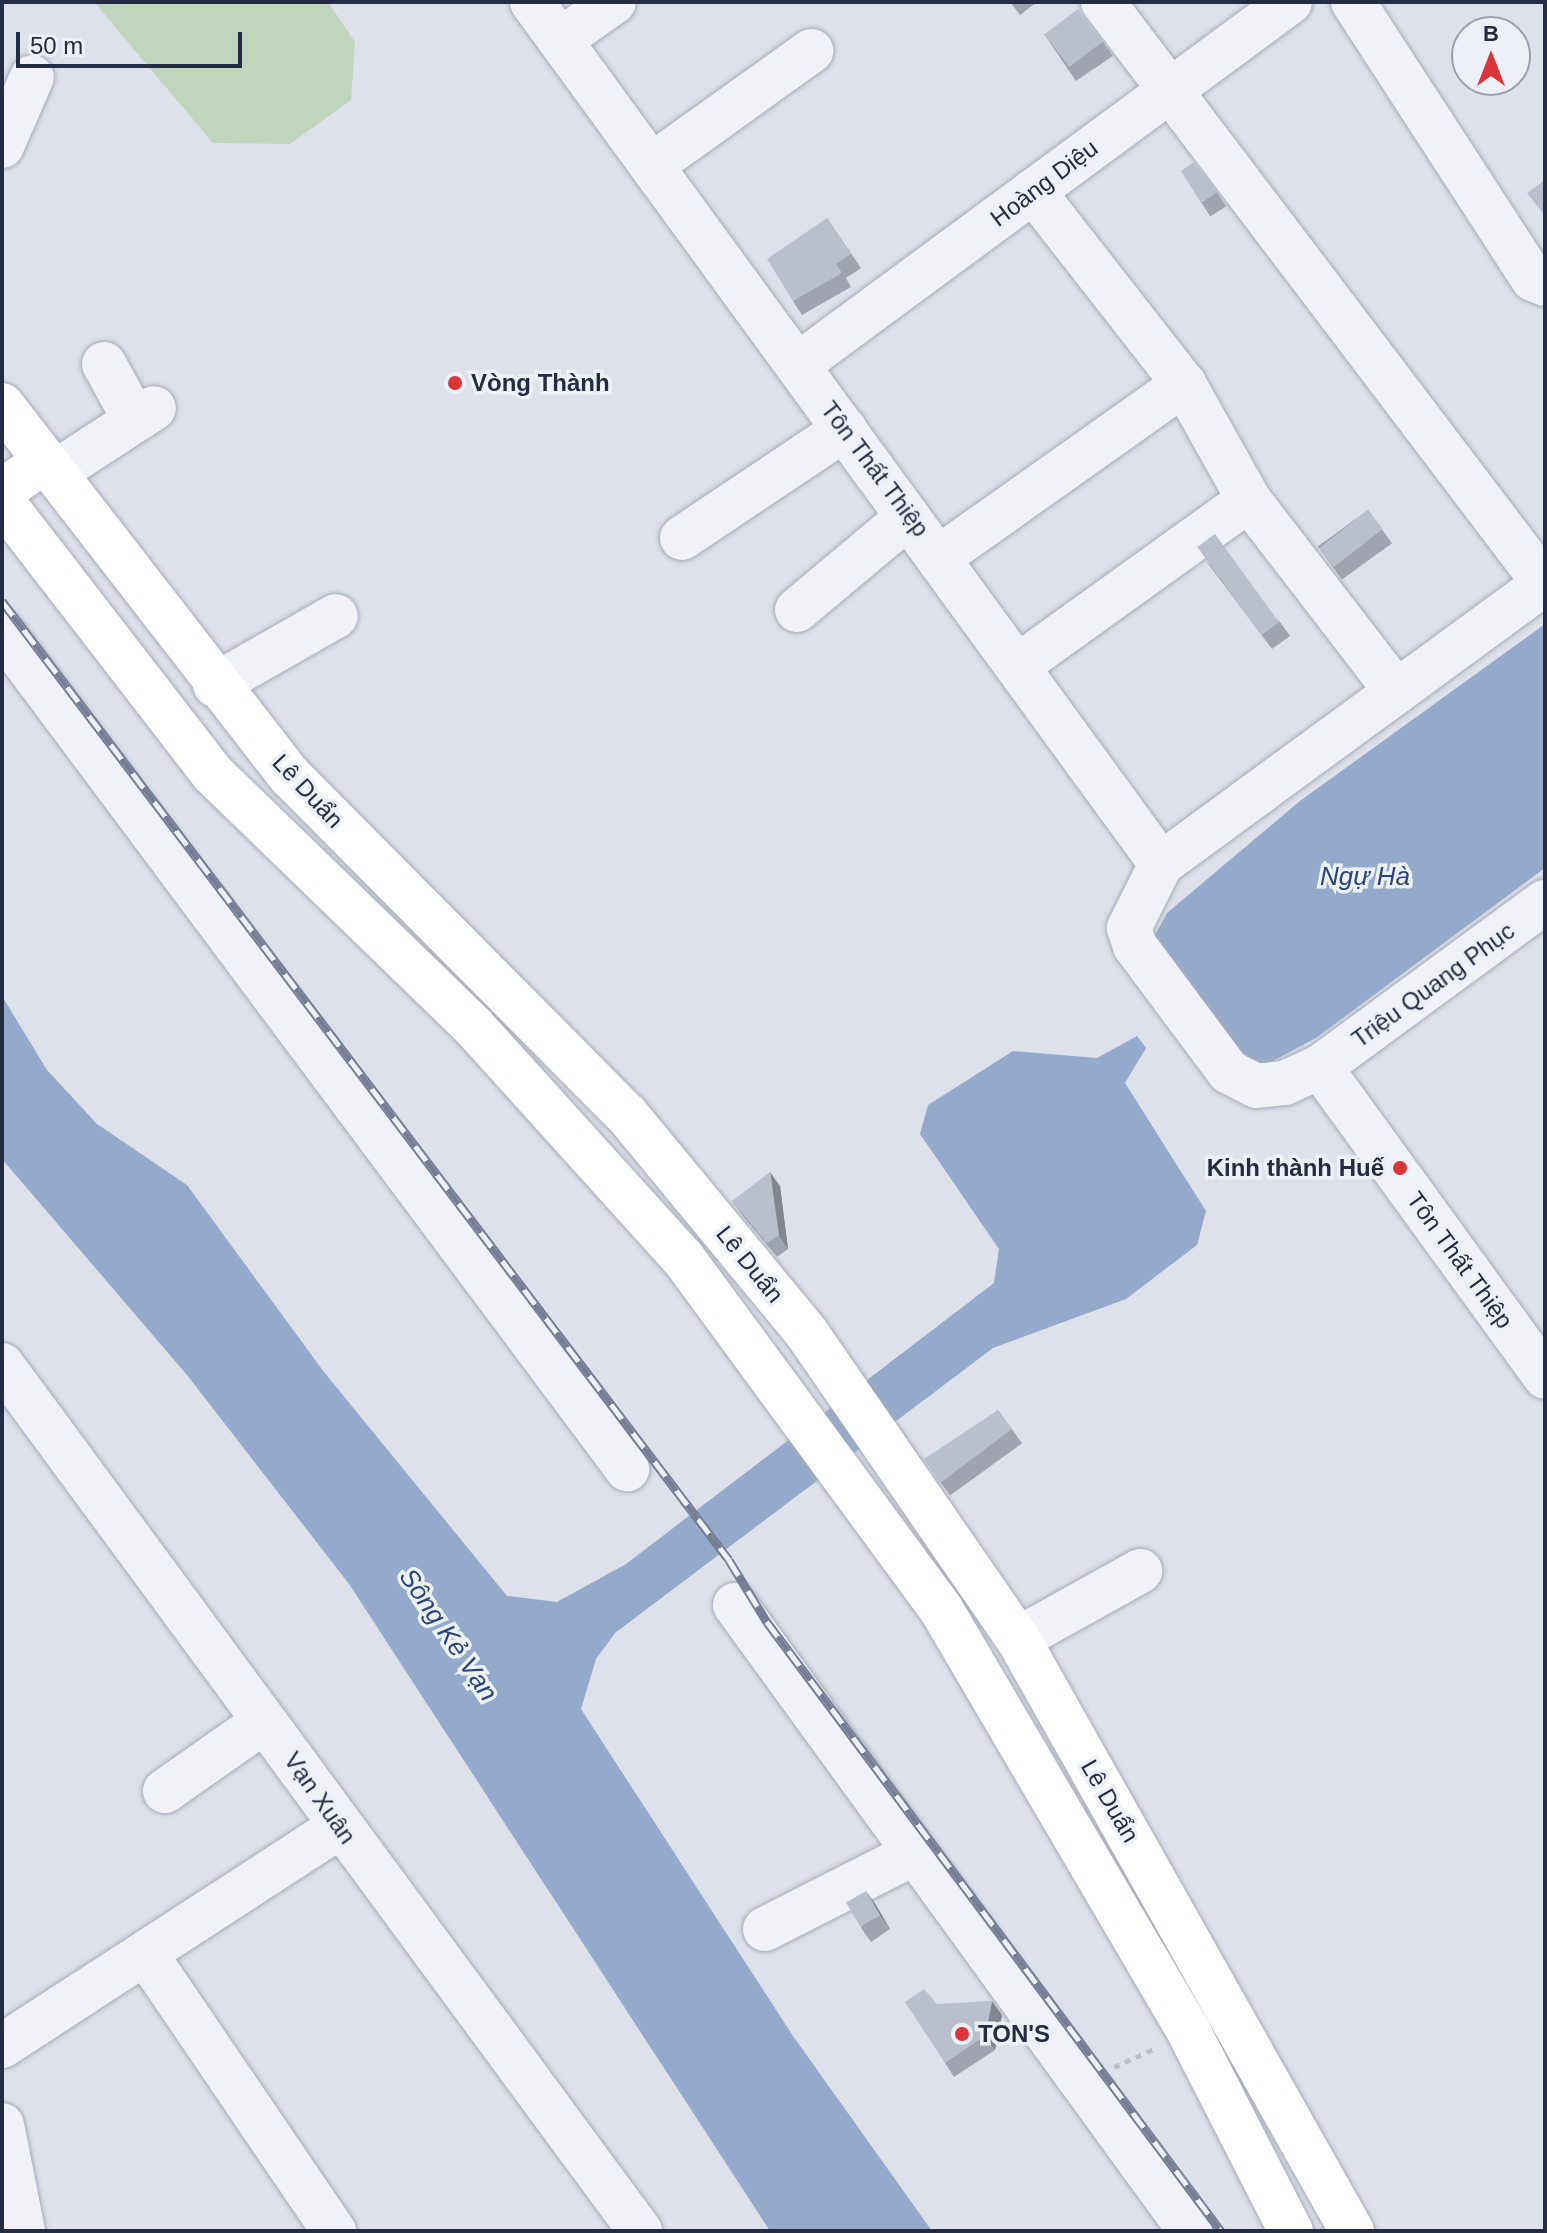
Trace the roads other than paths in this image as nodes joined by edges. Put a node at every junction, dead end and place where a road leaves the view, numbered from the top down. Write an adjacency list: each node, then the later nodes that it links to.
1 (532, 2): 6 (street, Tôn Thất Thiệp)
2 (614, 2): 6 (street)
3 (1103, 2): 9 (street)
4 (1353, 2): 13 (street)
5 (1265, 9): 9 (street, Hoàng Diệu)
6 (560, 40): 11 (street, Tôn Thất Thiệp)
7 (811, 51): 11 (street)
8 (32, 77): 10 (street)
9 (1168, 91): 12 (street, Hoàng Diệu); 26 (street)
10 (2, 146)
11 (652, 165): 15 (street, Tôn Thất Thiệp)
12 (1033, 191): 15 (street, Hoàng Diệu); 16 (street)
13 (1545, 284)
14 (104, 364): 19 (street)
15 (799, 364): 18 (street, Tôn Thất Thiệp)
16 (1184, 384): 21 (street); 25 (street)
17 (2, 405): 19 (main road, Lê Duẩn)
18 (845, 429): 23 (street, Tôn Thất Thiệp); 24 (street)
19 (49, 467): 20 (main road); 31 (main road, Lê Duẩn)
20 (2, 491)
21 (1249, 500): 30 (street); 32 (street)
22 (2, 501): 55 (main road, Lê Duẩn)
23 (908, 517): 25 (street, Tôn Thất Thiệp); 27 (street)
24 (682, 538)
25 (941, 556): 30 (street, Tôn Thất Thiệp)
26 (1544, 583): 32 (street)
27 (797, 610)
28 (336, 616): 31 (street)
29 (2, 632): 38 (street)
30 (1019, 665): 33 (street, Tôn Thất Thiệp)
31 (215, 685): 41 (main road, Lê Duẩn)
32 (1397, 692): 33 (street)
33 (1161, 864): 35 (street)
34 (1545, 902): 35 (street, Triệu Quang Phục)
35 (1320, 1067): 37 (street, Tôn Thất Thiệp)
36 (2, 1365): 42 (street, Vạn Xuân)
37 (1545, 1377)
38 (627, 1469)
39 (1140, 1571): 41 (street)
40 (735, 1605): 45 (street)
41 (1018, 1639): 50 (main road, Lê Duẩn)
42 (263, 1722): 43 (street); 44 (street, Vạn Xuân)
43 (165, 1791)
44 (339, 1827): 47 (street); 53 (street, Vạn Xuân)
45 (915, 1853): 46 (street); 54 (street)
46 (765, 1929)
47 (147, 1956): 48 (street); 52 (street)
48 (2, 2046)
49 (3, 2136): 51 (street)
50 (1347, 2229)
51 (23, 2231)
52 (334, 2231)
53 (640, 2231)
54 (1190, 2231)
55 (1291, 2231)

